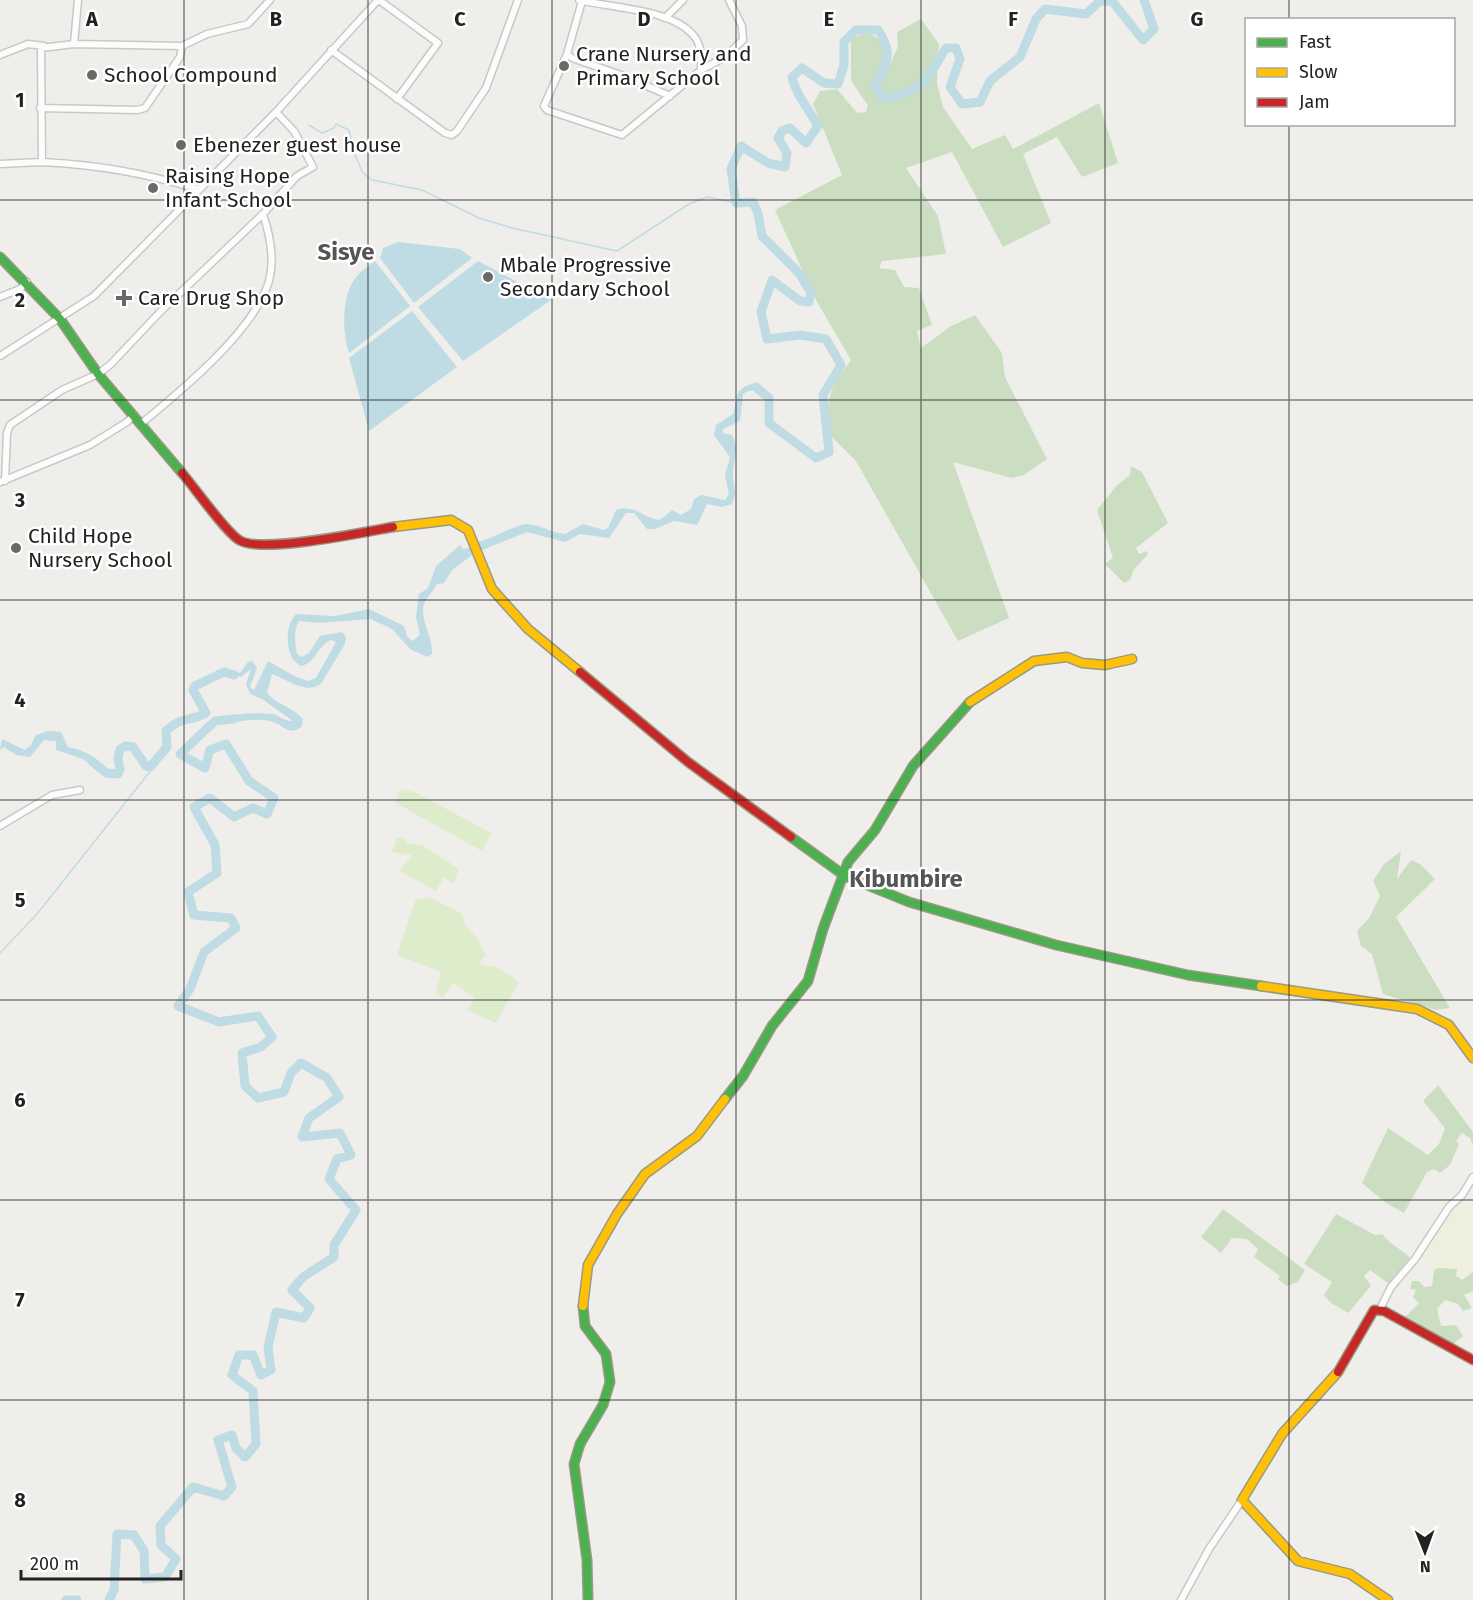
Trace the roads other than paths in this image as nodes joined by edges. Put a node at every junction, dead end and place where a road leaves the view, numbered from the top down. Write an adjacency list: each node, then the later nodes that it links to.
1 (78, 0): 9 (street)
2 (270, 0): 11 (street)
3 (379, 0): 12 (street); 17 (street)
4 (518, 0): 17 (street)
5 (580, 0): 8 (street); 13 (street)
6 (683, 0): 8 (street)
7 (729, 0): 15 (street)
8 (665, 18): 15 (street)
9 (74, 44): 10 (street); 11 (street)
10 (47, 46): 14 (street); 18 (street)
11 (182, 46): 18 (street)
12 (331, 50): 17 (street); 19 (street)
13 (567, 54): 16 (street); 16 (street)
14 (0, 55)
15 (701, 70): 16 (street)
16 (670, 96)
17 (398, 99)
18 (40, 108): 20 (street)
19 (276, 112): 22 (street); 23 (street)
20 (42, 162): 21 (street); 22 (street)
21 (0, 164)
22 (198, 189): 27 (street)
23 (263, 213): 29 (street); 31 (street)
24 (0, 257): 25 (street)
25 (27, 282): 26 (street); 27 (street)
26 (0, 297)
27 (60, 319): 28 (street); 29 (street)
28 (0, 356)
29 (98, 374): 30 (street); 32 (street)
30 (134, 414): 31 (street); 32 (street)
31 (142, 423): 36 (street)
32 (2, 482)
33 (1132, 659): 36 (street)
34 (81, 790): 35 (street)
35 (0, 826)
36 (844, 876): 37 (street); 42 (street)
37 (1473, 1058)
38 (1473, 1177): 39 (street)
39 (1380, 1310): 40 (street); 41 (street)
40 (1473, 1360)
41 (1242, 1500): 43 (street); 44 (street)
42 (588, 1600)
43 (1181, 1600)
44 (1388, 1600)

